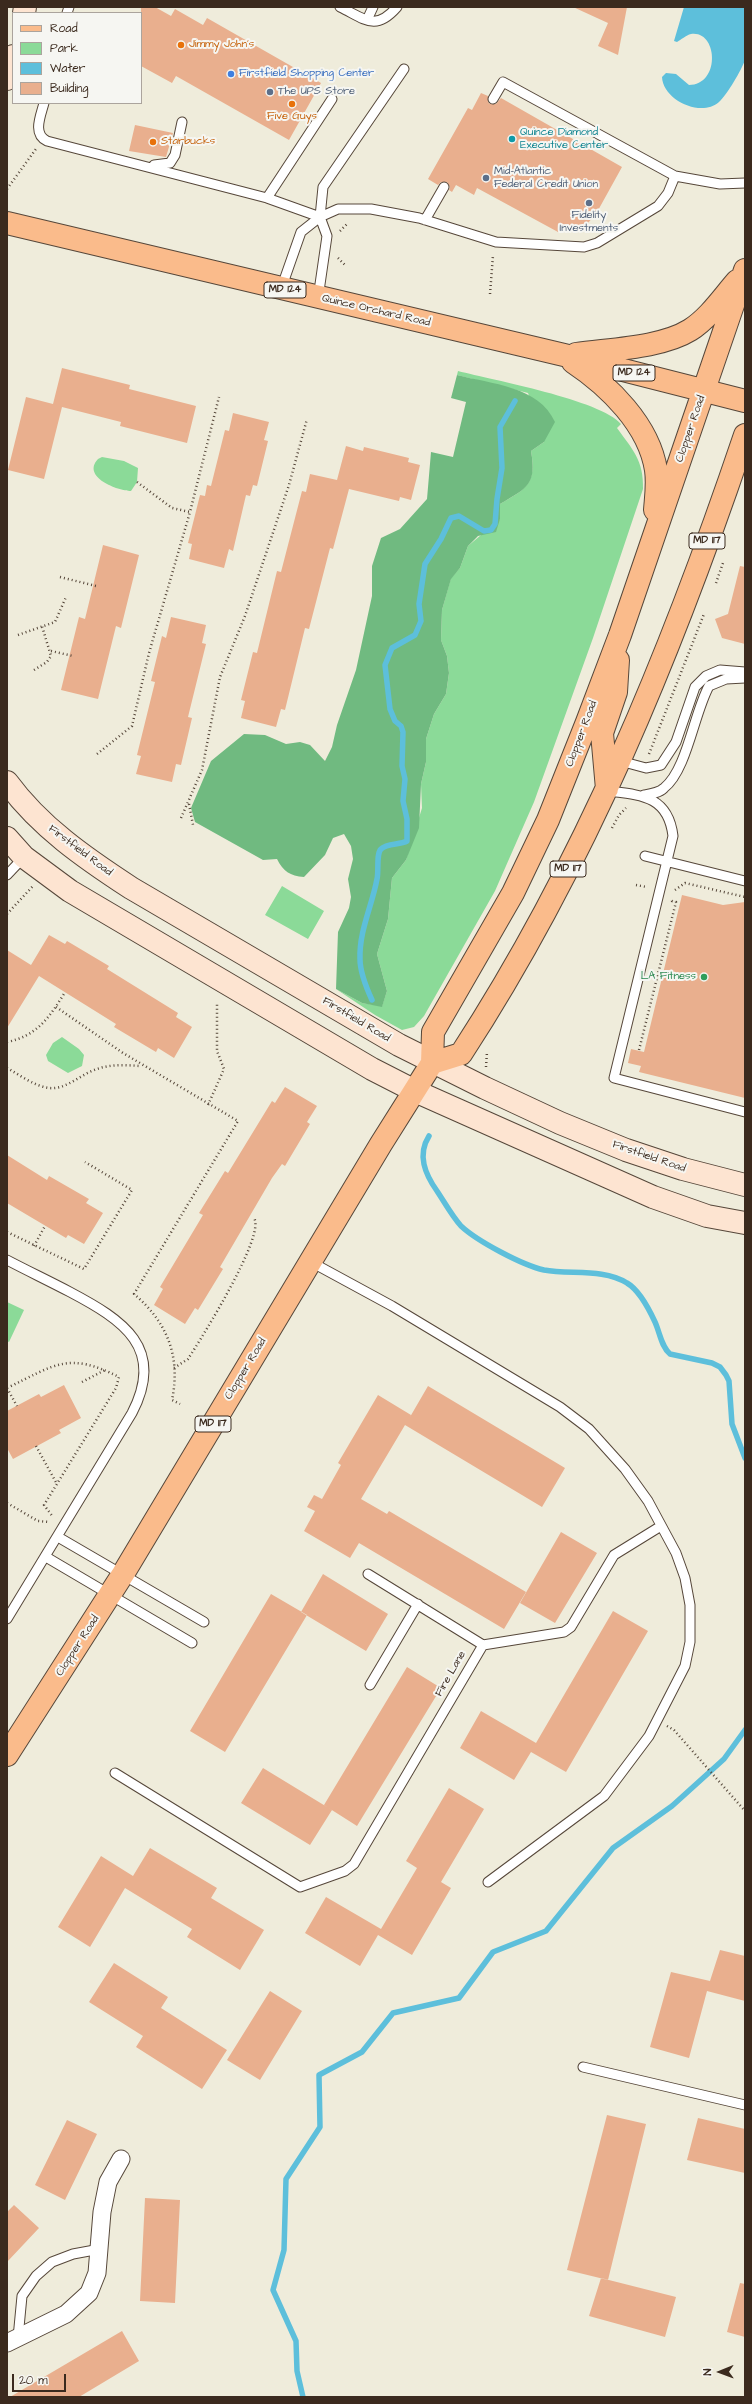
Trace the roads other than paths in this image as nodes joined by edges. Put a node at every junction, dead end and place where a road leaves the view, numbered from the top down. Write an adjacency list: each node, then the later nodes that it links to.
1 (340, 7): 4 (lane)
2 (373, 7): 4 (lane)
3 (397, 7): 4 (lane)
4 (367, 20)
5 (12, 60): 7 (street)
6 (404, 69): 17 (lane)
7 (7, 79)
8 (332, 99): 16 (lane)
9 (493, 99): 13 (lane)
10 (44, 104): 12 (lane)
11 (182, 122): 12 (lane)
12 (111, 158): 16 (lane)
13 (676, 176): 14 (lane); 18 (lane)
14 (745, 183)
15 (444, 187): 18 (lane)
16 (267, 198): 17 (lane)
17 (320, 217): 18 (lane); 21 (lane); 22 (lane)
18 (425, 220)
19 (7, 223): 21 (main road, Quince Orchard Road / MD 124)
20 (745, 271): 23 (main road); 24 (main road, MD 117)
21 (281, 289): 22 (main road, Quince Orchard Road / MD 124)
22 (318, 298): 23 (main road, Quince Orchard Road / MD 124)
23 (564, 356): 24 (main road, Quince Orchard Road / MD 124); 27 (main road)
24 (704, 390): 25 (main road, Quince Orchard Road / MD 124); 27 (main road, Clopper Road / MD 117)
25 (745, 401)
26 (745, 435): 31 (main road, MD 117)
27 (653, 535): 28 (main road, Clopper Road / MD 117)
28 (620, 635): 33 (main road); 41 (main road, Clopper Road / MD 117)
29 (745, 672): 31 (lane)
30 (745, 678): 34 (lane)
31 (620, 762): 33 (main road, MD 117)
32 (7, 782): 41 (street, Firstfield Road)
33 (607, 791): 34 (lane); 41 (main road, MD 117)
34 (644, 795): 38 (lane)
35 (7, 838): 37 (street)
36 (645, 856): 38 (lane)
37 (24, 857): 39 (lane); 42 (street)
38 (668, 862): 40 (lane); 43 (lane)
39 (7, 875)
40 (745, 881)
41 (432, 1063): 42 (main road, Clopper Road / MD 117); 44 (street, Firstfield Road)
42 (415, 1091): 45 (street); 49 (main road, Clopper Road / MD 117)
43 (745, 1112)
44 (745, 1185)
45 (707, 1216): 46 (street); 47 (street)
46 (745, 1224)
47 (745, 1238)
48 (7, 1260): 51 (lane)
49 (310, 1262): 50 (lane); 53 (main road, Clopper Road / MD 117)
50 (661, 1526): 60 (lane); 64 (lane)
51 (58, 1537): 52 (lane); 53 (lane)
52 (46, 1557): 55 (lane); 57 (lane)
53 (123, 1574): 55 (main road, Clopper Road / MD 117); 58 (lane)
54 (368, 1574): 56 (lane)
55 (111, 1594): 59 (lane); 62 (main road, Clopper Road / MD 117)
56 (418, 1604): 60 (lane); 61 (lane)
57 (7, 1619)
58 (204, 1622)
59 (192, 1643)
60 (483, 1645): 63 (lane, Fire Lane)
61 (370, 1685)
62 (7, 1756)
63 (114, 1773)
64 (488, 1882)
65 (583, 2067): 66 (lane)
66 (745, 2106)
67 (121, 2159): 68 (street)
68 (100, 2249): 69 (street); 69 (lane)
69 (13, 2341)

